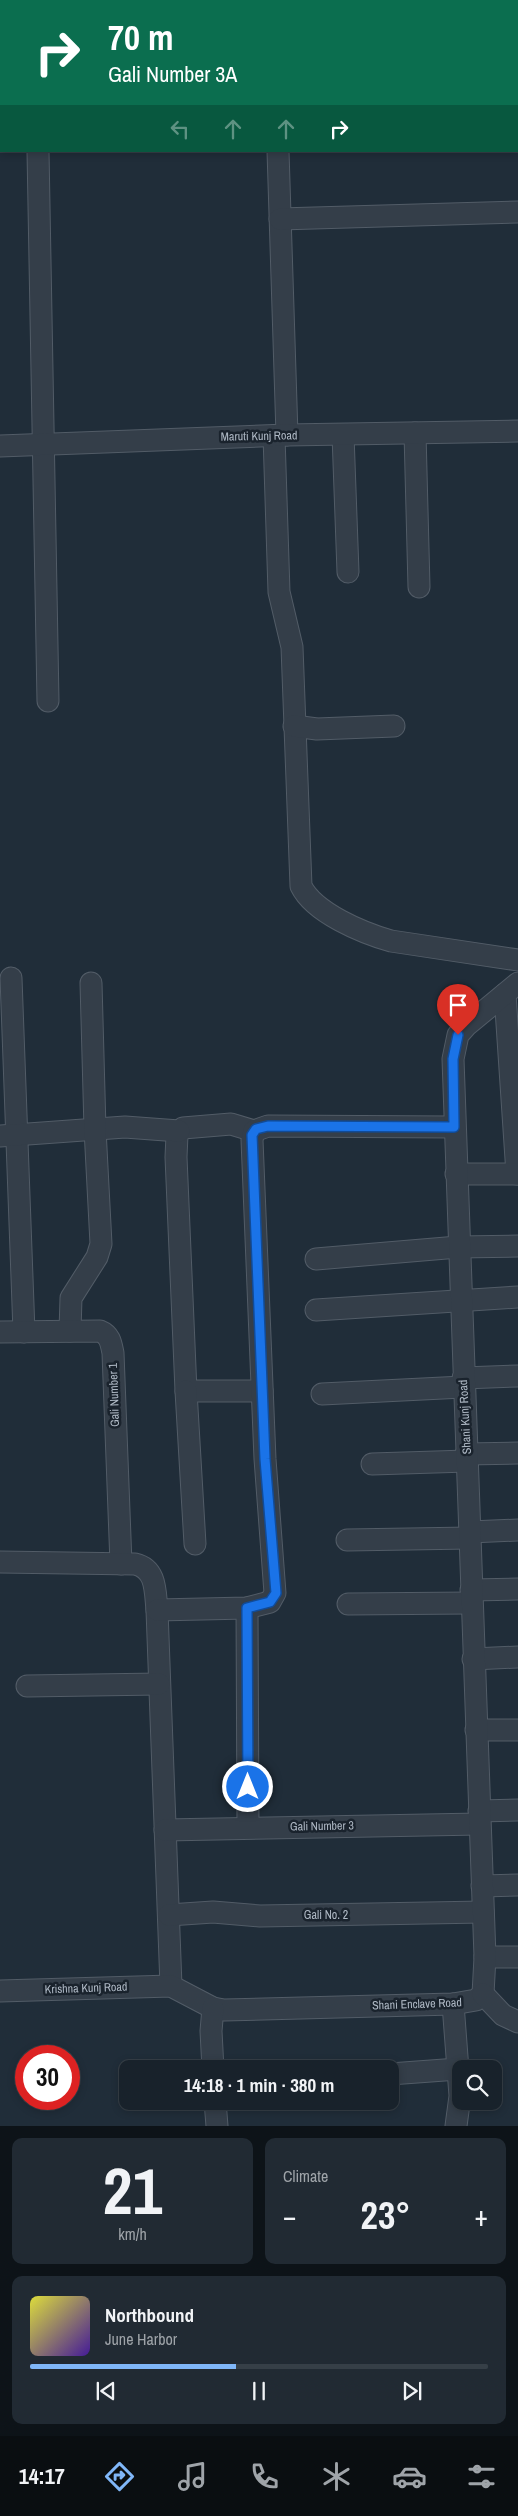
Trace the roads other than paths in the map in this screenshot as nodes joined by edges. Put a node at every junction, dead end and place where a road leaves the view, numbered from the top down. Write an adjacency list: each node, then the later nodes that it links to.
1 (38, 152): 9 (street)
2 (278, 152): 4 (street)
3 (518, 212): 4 (street)
4 (280, 219): 7 (street)
5 (518, 431): 6 (street, Maruti Kunj Road)
6 (414, 434): 8 (street, Maruti Kunj Road); 12 (street)
7 (280, 435): 8 (street, Maruti Kunj Road); 9 (street, Maruti Kunj Road); 14 (street)
8 (343, 435): 11 (street)
9 (43, 445): 10 (street, Maruti Kunj Road); 13 (street)
10 (0, 446)
11 (348, 572)
12 (419, 587)
13 (48, 701)
14 (294, 726): 15 (street); 16 (street)
15 (394, 726)
16 (518, 960)
17 (12, 978): 24 (street)
18 (91, 983): 21 (street)
19 (511, 988): 20 (street, Shani Kunj Road); 26 (street)
20 (454, 1127): 23 (street); 25 (street, Shani Kunj Road)
21 (95, 1129): 22 (street); 24 (street); 35 (street)
22 (179, 1131): 23 (street); 38 (street)
23 (254, 1131): 39 (street)
24 (8, 1136): 34 (street)
25 (456, 1174): 26 (street); 28 (street, Shani Kunj Road)
26 (518, 1174)
27 (518, 1246): 28 (street)
28 (458, 1247): 29 (street); 31 (street, Shani Kunj Road)
29 (316, 1259)
30 (518, 1297): 31 (street)
31 (460, 1300): 32 (street); 37 (street, Shani Kunj Road)
32 (316, 1310)
33 (0, 1332): 34 (street, Gali Number 1)
34 (24, 1332): 35 (street, Gali Number 1)
35 (70, 1332): 49 (street, Gali Number 1)
36 (518, 1376): 37 (street)
37 (463, 1382): 40 (street); 42 (street, Shani Kunj Road)
38 (186, 1391): 39 (street); 47 (street)
39 (262, 1391): 53 (street)
40 (322, 1394)
41 (518, 1453): 42 (street)
42 (467, 1458): 43 (street); 45 (street, Shani Kunj Road)
43 (372, 1464)
44 (518, 1530): 45 (street)
45 (470, 1535): 46 (street); 51 (street, Shani Kunj Road)
46 (347, 1540)
47 (195, 1544)
48 (0, 1562): 49 (street)
49 (121, 1564): 54 (street)
50 (518, 1589): 51 (street)
51 (471, 1596): 52 (street); 56 (street, Shani Kunj Road)
52 (348, 1604)
53 (247, 1608): 54 (street); 63 (street)
54 (156, 1610): 57 (street)
55 (518, 1657): 56 (street)
56 (473, 1659): 59 (street, Shani Kunj Road)
57 (159, 1684): 58 (street); 64 (street)
58 (27, 1686)
59 (476, 1730): 60 (street); 62 (street, Shani Kunj Road)
60 (518, 1730)
61 (518, 1810): 62 (street, Gali Number 3)
62 (479, 1818): 63 (street, Gali Number 3); 66 (street)
63 (248, 1827): 64 (street, Gali Number 3)
64 (165, 1830): 68 (street)
65 (518, 1885): 66 (street)
66 (482, 1886): 67 (street)
67 (483, 1912): 68 (street, Gali No. 2); 69 (street)
68 (170, 1915): 71 (street)
69 (485, 1957): 70 (street); 73 (street)
70 (518, 1957)
71 (171, 1986): 72 (street, Krishna Kunj Road); 75 (street, Shani Enclave Road)
72 (0, 1991)
73 (483, 1994): 74 (street, Shani Enclave Road); 76 (street)
74 (453, 2004): 75 (street, Shani Enclave Road); 78 (street)
75 (213, 2008): 77 (street)
76 (518, 2022)
77 (213, 2060)
78 (457, 2060)
79 (452, 2069): 80 (street)
80 (399, 2073)
81 (216, 2110): 83 (street)
82 (459, 2110): 84 (street)
83 (217, 2126)
84 (453, 2126)

